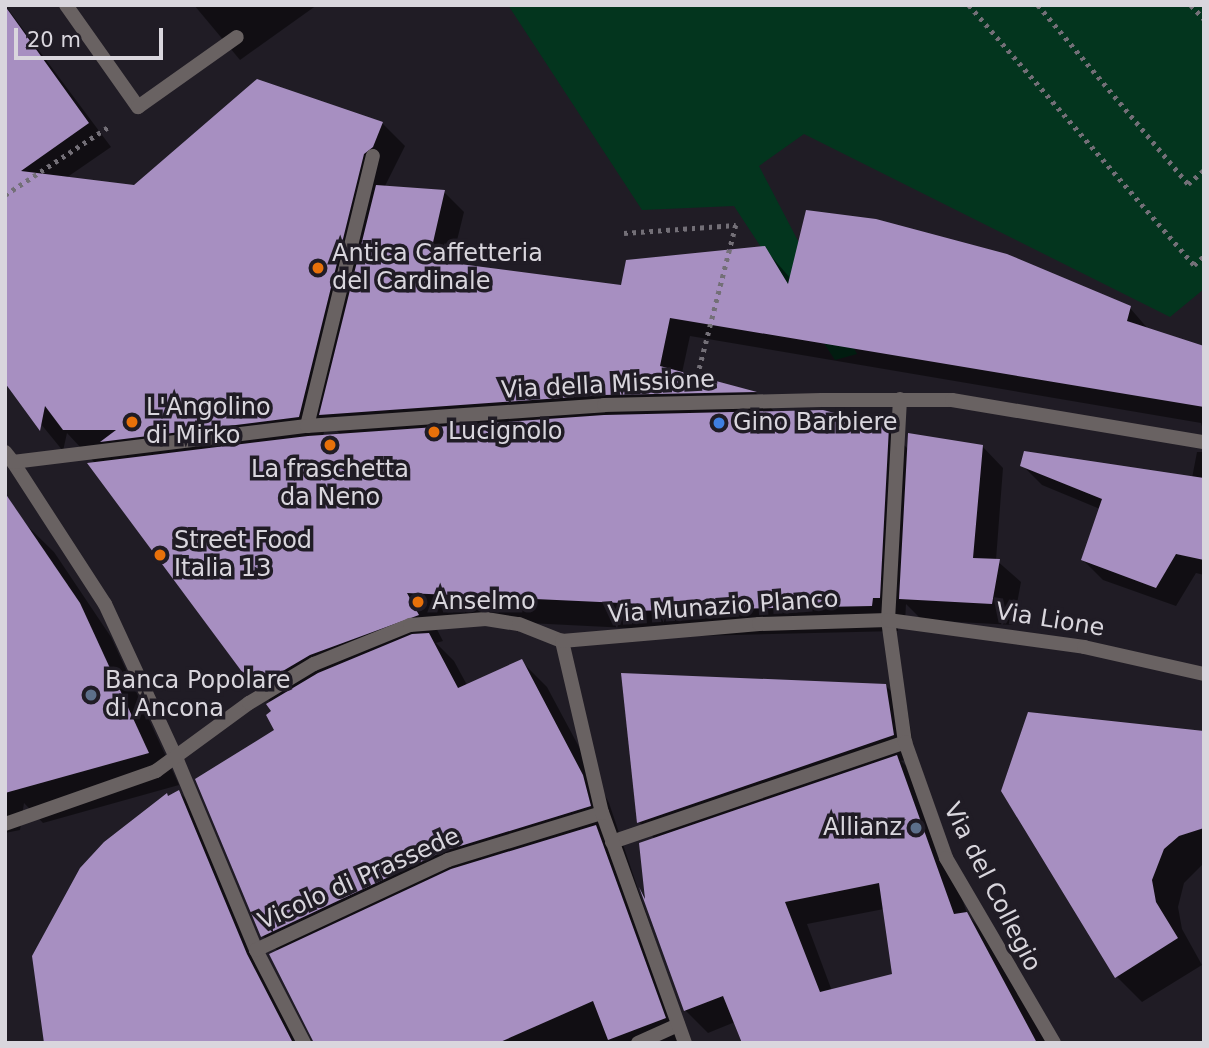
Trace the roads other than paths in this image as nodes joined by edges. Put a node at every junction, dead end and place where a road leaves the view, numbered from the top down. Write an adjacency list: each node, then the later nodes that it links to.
1 (66, 5): 2 (street)
2 (237, 37)
3 (373, 156): 5 (street)
4 (900, 399): 5 (street, Via della Missione); 6 (street, Via della Missione); 8 (street, Via del Collegio)
5 (307, 426): 7 (street, Via della Missione)
6 (1204, 442)
7 (9, 457): 12 (street)
8 (888, 620): 9 (street, Via Munazio Planco); 10 (street, Via Lione); 11 (street, Via del Collegio)
9 (562, 641): 12 (street); 13 (street)
10 (1204, 674)
11 (905, 742): 15 (street); 21 (street, Via del Collegio)
12 (177, 760): 14 (street); 16 (street)
13 (602, 813): 15 (street); 16 (street, Vicolo di Prassede)
14 (5, 824)
15 (612, 842): 17 (street)
16 (256, 950): 18 (street)
17 (678, 1026): 19 (street); 20 (street)
18 (304, 1043)
19 (638, 1043)
20 (685, 1043)
21 (1054, 1043)

